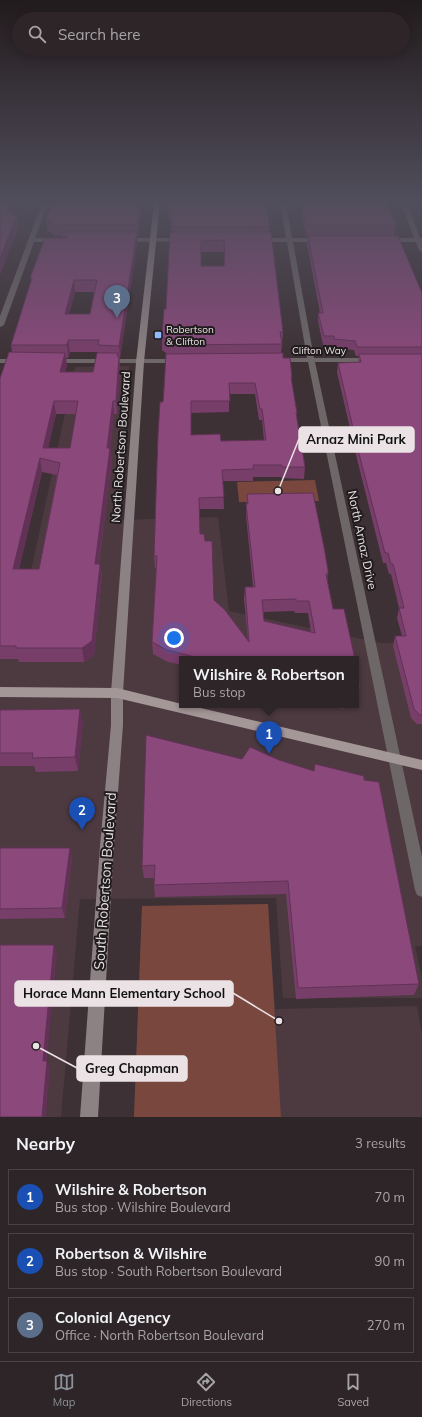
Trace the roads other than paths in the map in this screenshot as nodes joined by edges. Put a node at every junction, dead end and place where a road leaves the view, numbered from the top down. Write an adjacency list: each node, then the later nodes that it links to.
1 (26, 255): 4 (street)
2 (151, 255): 12 (main road, North Robertson Boulevard)
3 (291, 255): 6 (street, North Arnaz Drive)
4 (0, 325)
5 (272, 360): 6 (street, Clifton Way)
6 (311, 360): 7 (street, Clifton Way); 17 (street, North Arnaz Drive)
7 (376, 360)
8 (0, 361): 9 (street)
9 (26, 361)
10 (49, 361): 12 (street)
11 (186, 361): 12 (street)
12 (140, 362): 14 (main road, North Robertson Boulevard)
13 (0, 692): 14 (main road)
14 (116, 693): 15 (main road); 20 (main road, South Robertson Boulevard)
15 (179, 708)
16 (180, 708): 17 (main road)
17 (395, 758): 18 (main road); 19 (street, North Arnaz Drive)
18 (422, 765)
19 (422, 890)
20 (89, 1117)

